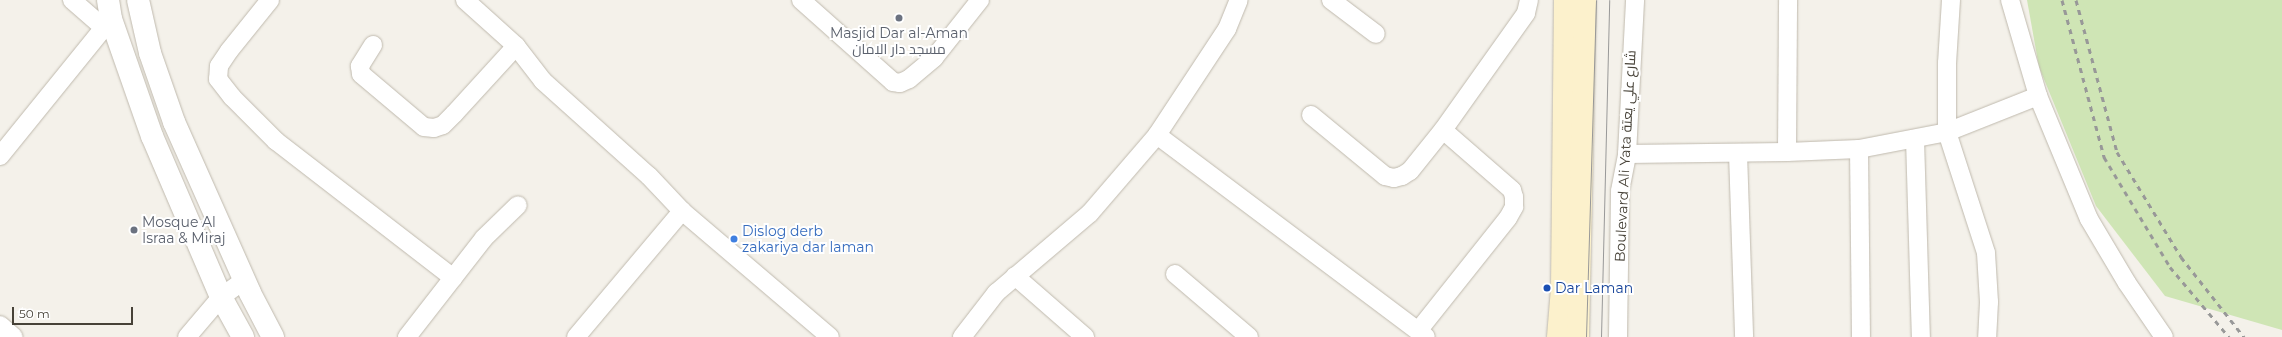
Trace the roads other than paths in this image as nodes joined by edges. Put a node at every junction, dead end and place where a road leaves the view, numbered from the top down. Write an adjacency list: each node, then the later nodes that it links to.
1 (72, 0): 16 (street)
2 (138, 0): 36 (street)
3 (270, 0): 35 (street)
4 (465, 0): 19 (street)
5 (801, 0): 6 (street)
6 (980, 0)
7 (1331, 0): 17 (street)
8 (1529, 0): 22 (street)
9 (1565, 0): 50 (main road)
10 (1585, 0): 51 (main road)
11 (1635, 0): 29 (street, Boulevard Ali Yata شارع علي يعتة)
12 (1788, 0): 27 (street)
13 (1951, 0): 23 (street)
14 (2010, 0): 20 (street)
15 (1236, 2): 24 (street)
16 (108, 16): 30 (street); 37 (street)
17 (1376, 34)
18 (372, 44): 19 (street)
19 (516, 46): 32 (street)
20 (2038, 96): 23 (street); 57 (street)
21 (1311, 115): 22 (street)
22 (1443, 130): 39 (street)
23 (1947, 132): 25 (street); 56 (street)
24 (1157, 135): 34 (street); 39 (street)
25 (1915, 139): 26 (street); 55 (street)
26 (1859, 149): 27 (street); 54 (street)
27 (1787, 152): 28 (street)
28 (1738, 153): 29 (street); 53 (street)
29 (1626, 154): 52 (street, Boulevard Ali Yata شارع علي يعتة)
30 (0, 156)
31 (518, 205): 35 (street)
32 (682, 211): 45 (street); 46 (street)
33 (1175, 274): 49 (street)
34 (1015, 276): 47 (street); 48 (street)
35 (453, 278): 44 (street)
36 (244, 280): 37 (street); 43 (street)
37 (221, 297): 41 (street); 42 (street)
38 (0, 325): 40 (street)
39 (1422, 334)
40 (14, 337)
41 (187, 337)
42 (242, 337)
43 (274, 337)
44 (407, 337)
45 (576, 337)
46 (830, 337)
47 (962, 337)
48 (1085, 337)
49 (1249, 337)
50 (1558, 337)
51 (1578, 337)
52 (1618, 337)
53 (1744, 337)
54 (1861, 337)
55 (1921, 337)
56 (1987, 337)
57 (2164, 337)

